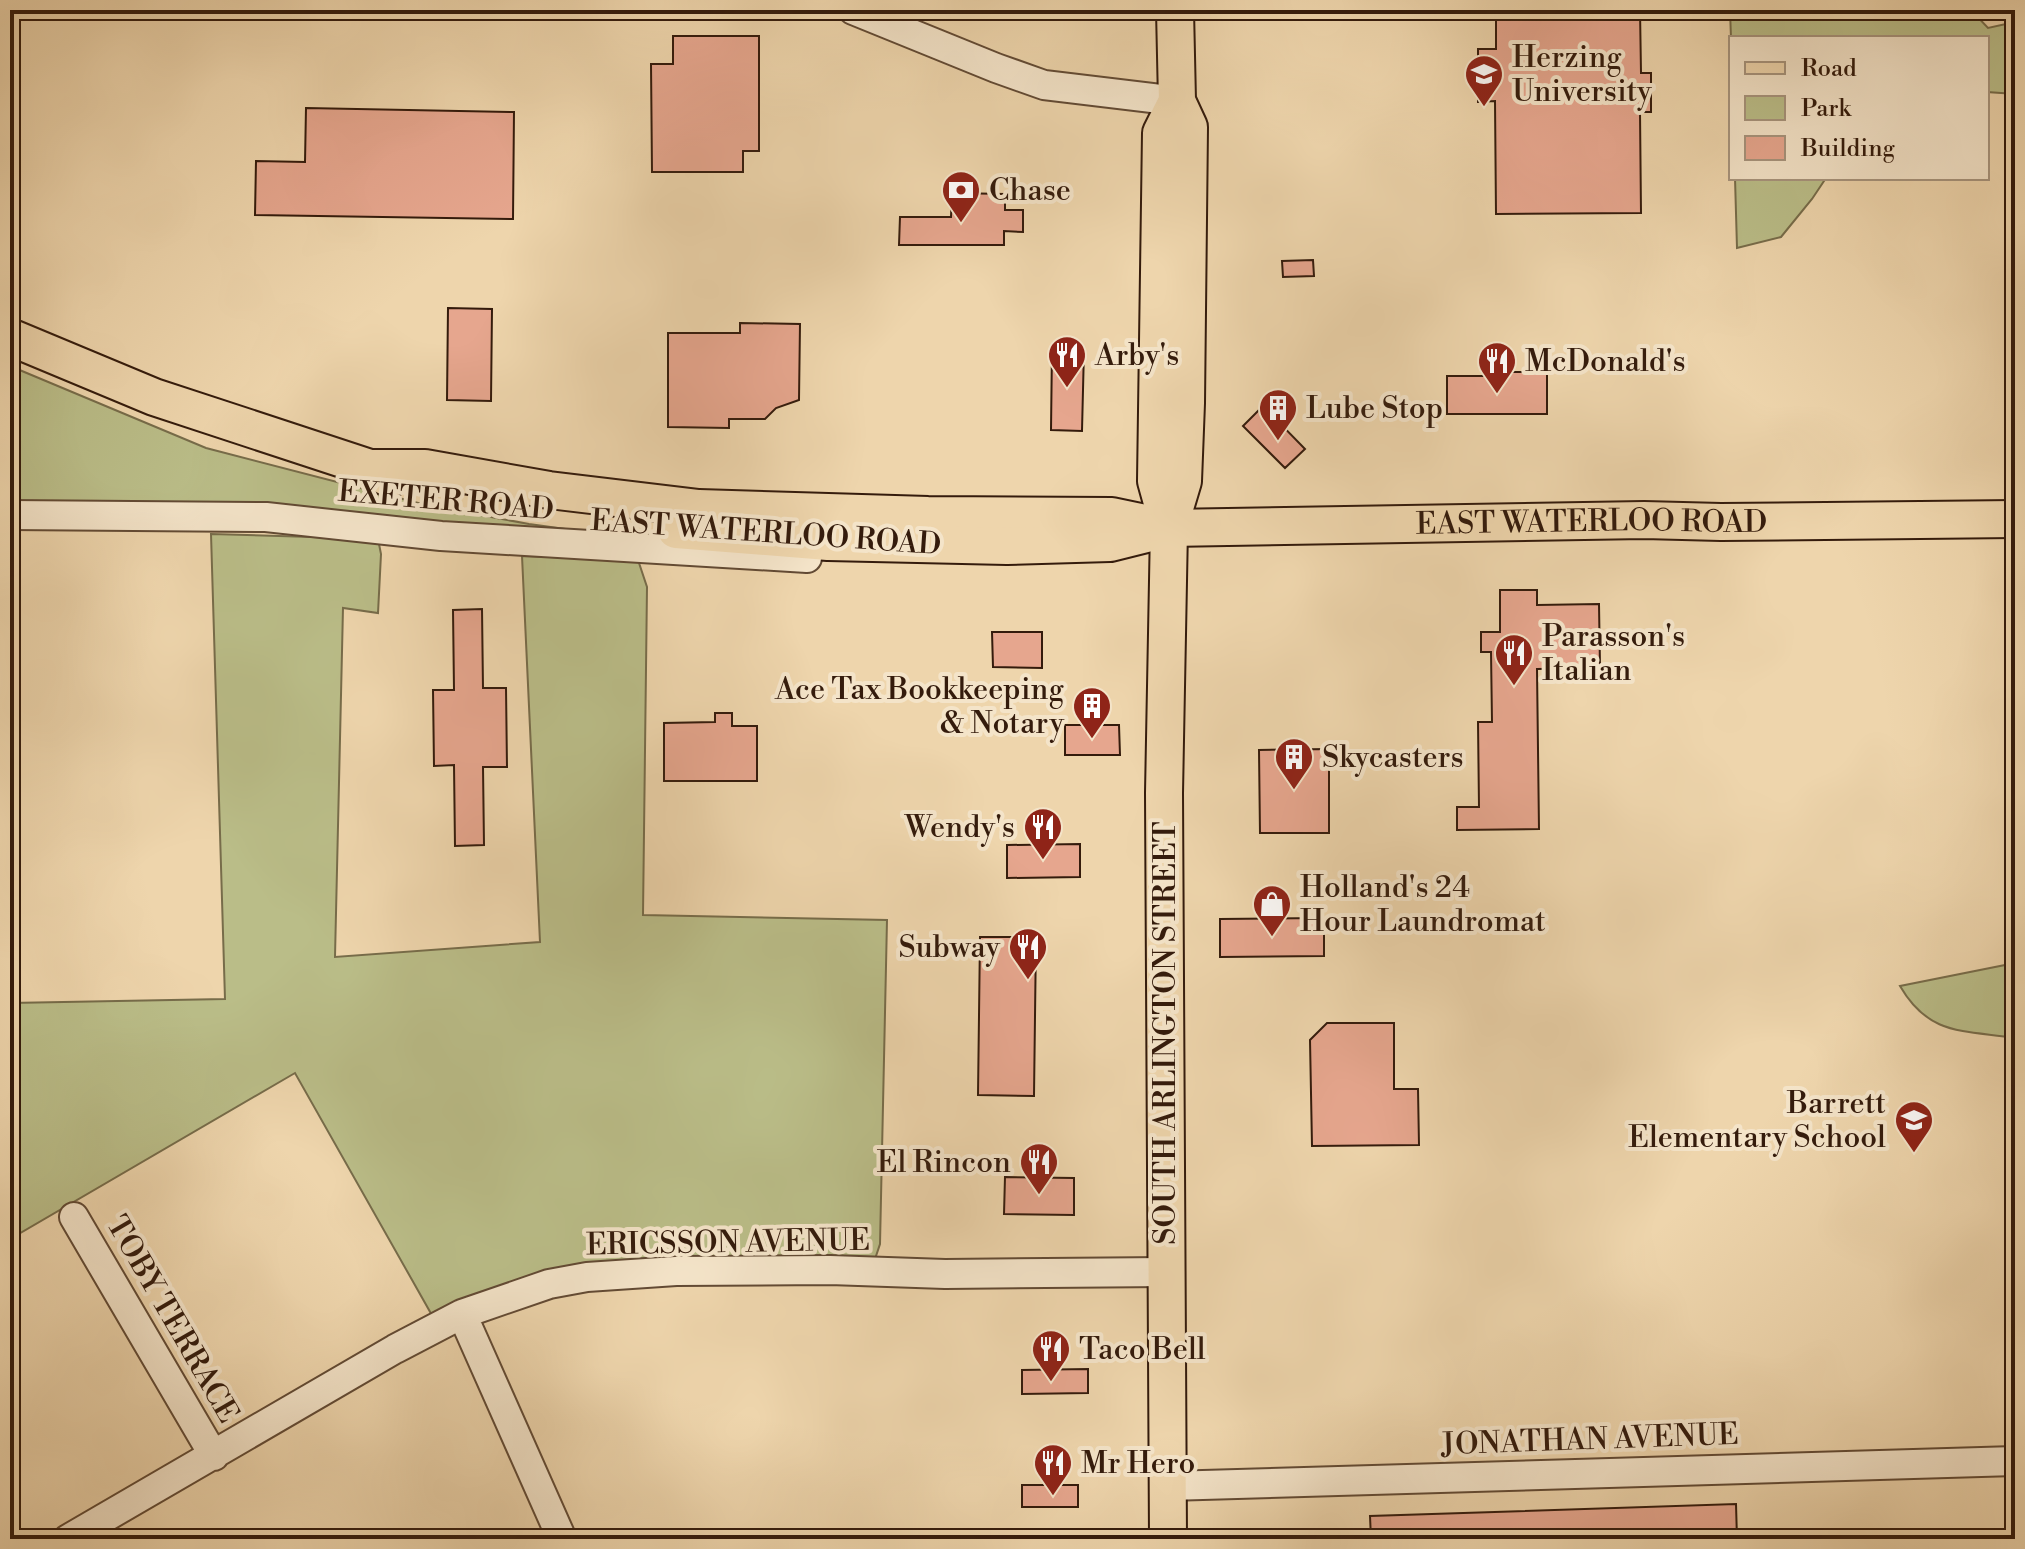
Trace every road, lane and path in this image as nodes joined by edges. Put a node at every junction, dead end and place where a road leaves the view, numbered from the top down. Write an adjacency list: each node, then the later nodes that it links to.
1 (853, 10): 3 (street)
2 (1175, 10): 3 (main road, SOUTH ARLINGTON STREET)
3 (1177, 101): 8 (main road, SOUTH ARLINGTON STREET)
4 (10, 337): 5 (main road, EAST WATERLOO ROAD)
5 (370, 468): 8 (main road, EAST WATERLOO ROAD); 9 (main road, EAST WATERLOO ROAD)
6 (10, 515): 9 (street, EXETER ROAD)
7 (2015, 519): 8 (main road, EAST WATERLOO ROAD)
8 (1169, 528): 9 (main road, EAST WATERLOO ROAD); 11 (main road, SOUTH ARLINGTON STREET)
9 (874, 543)
10 (74, 1217): 13 (street, TOBY TERRACE)
11 (1166, 1272): 12 (street, ERICSSON AVENUE); 15 (main road, SOUTH ARLINGTON STREET)
12 (462, 1314): 13 (street, ERICSSON AVENUE); 17 (street)
13 (214, 1456): 16 (street, ERICSSON AVENUE)
14 (2015, 1461): 15 (street, JONATHAN AVENUE)
15 (1168, 1486): 18 (main road, SOUTH ARLINGTON STREET)
16 (68, 1539)
17 (562, 1539)
18 (1168, 1539)

